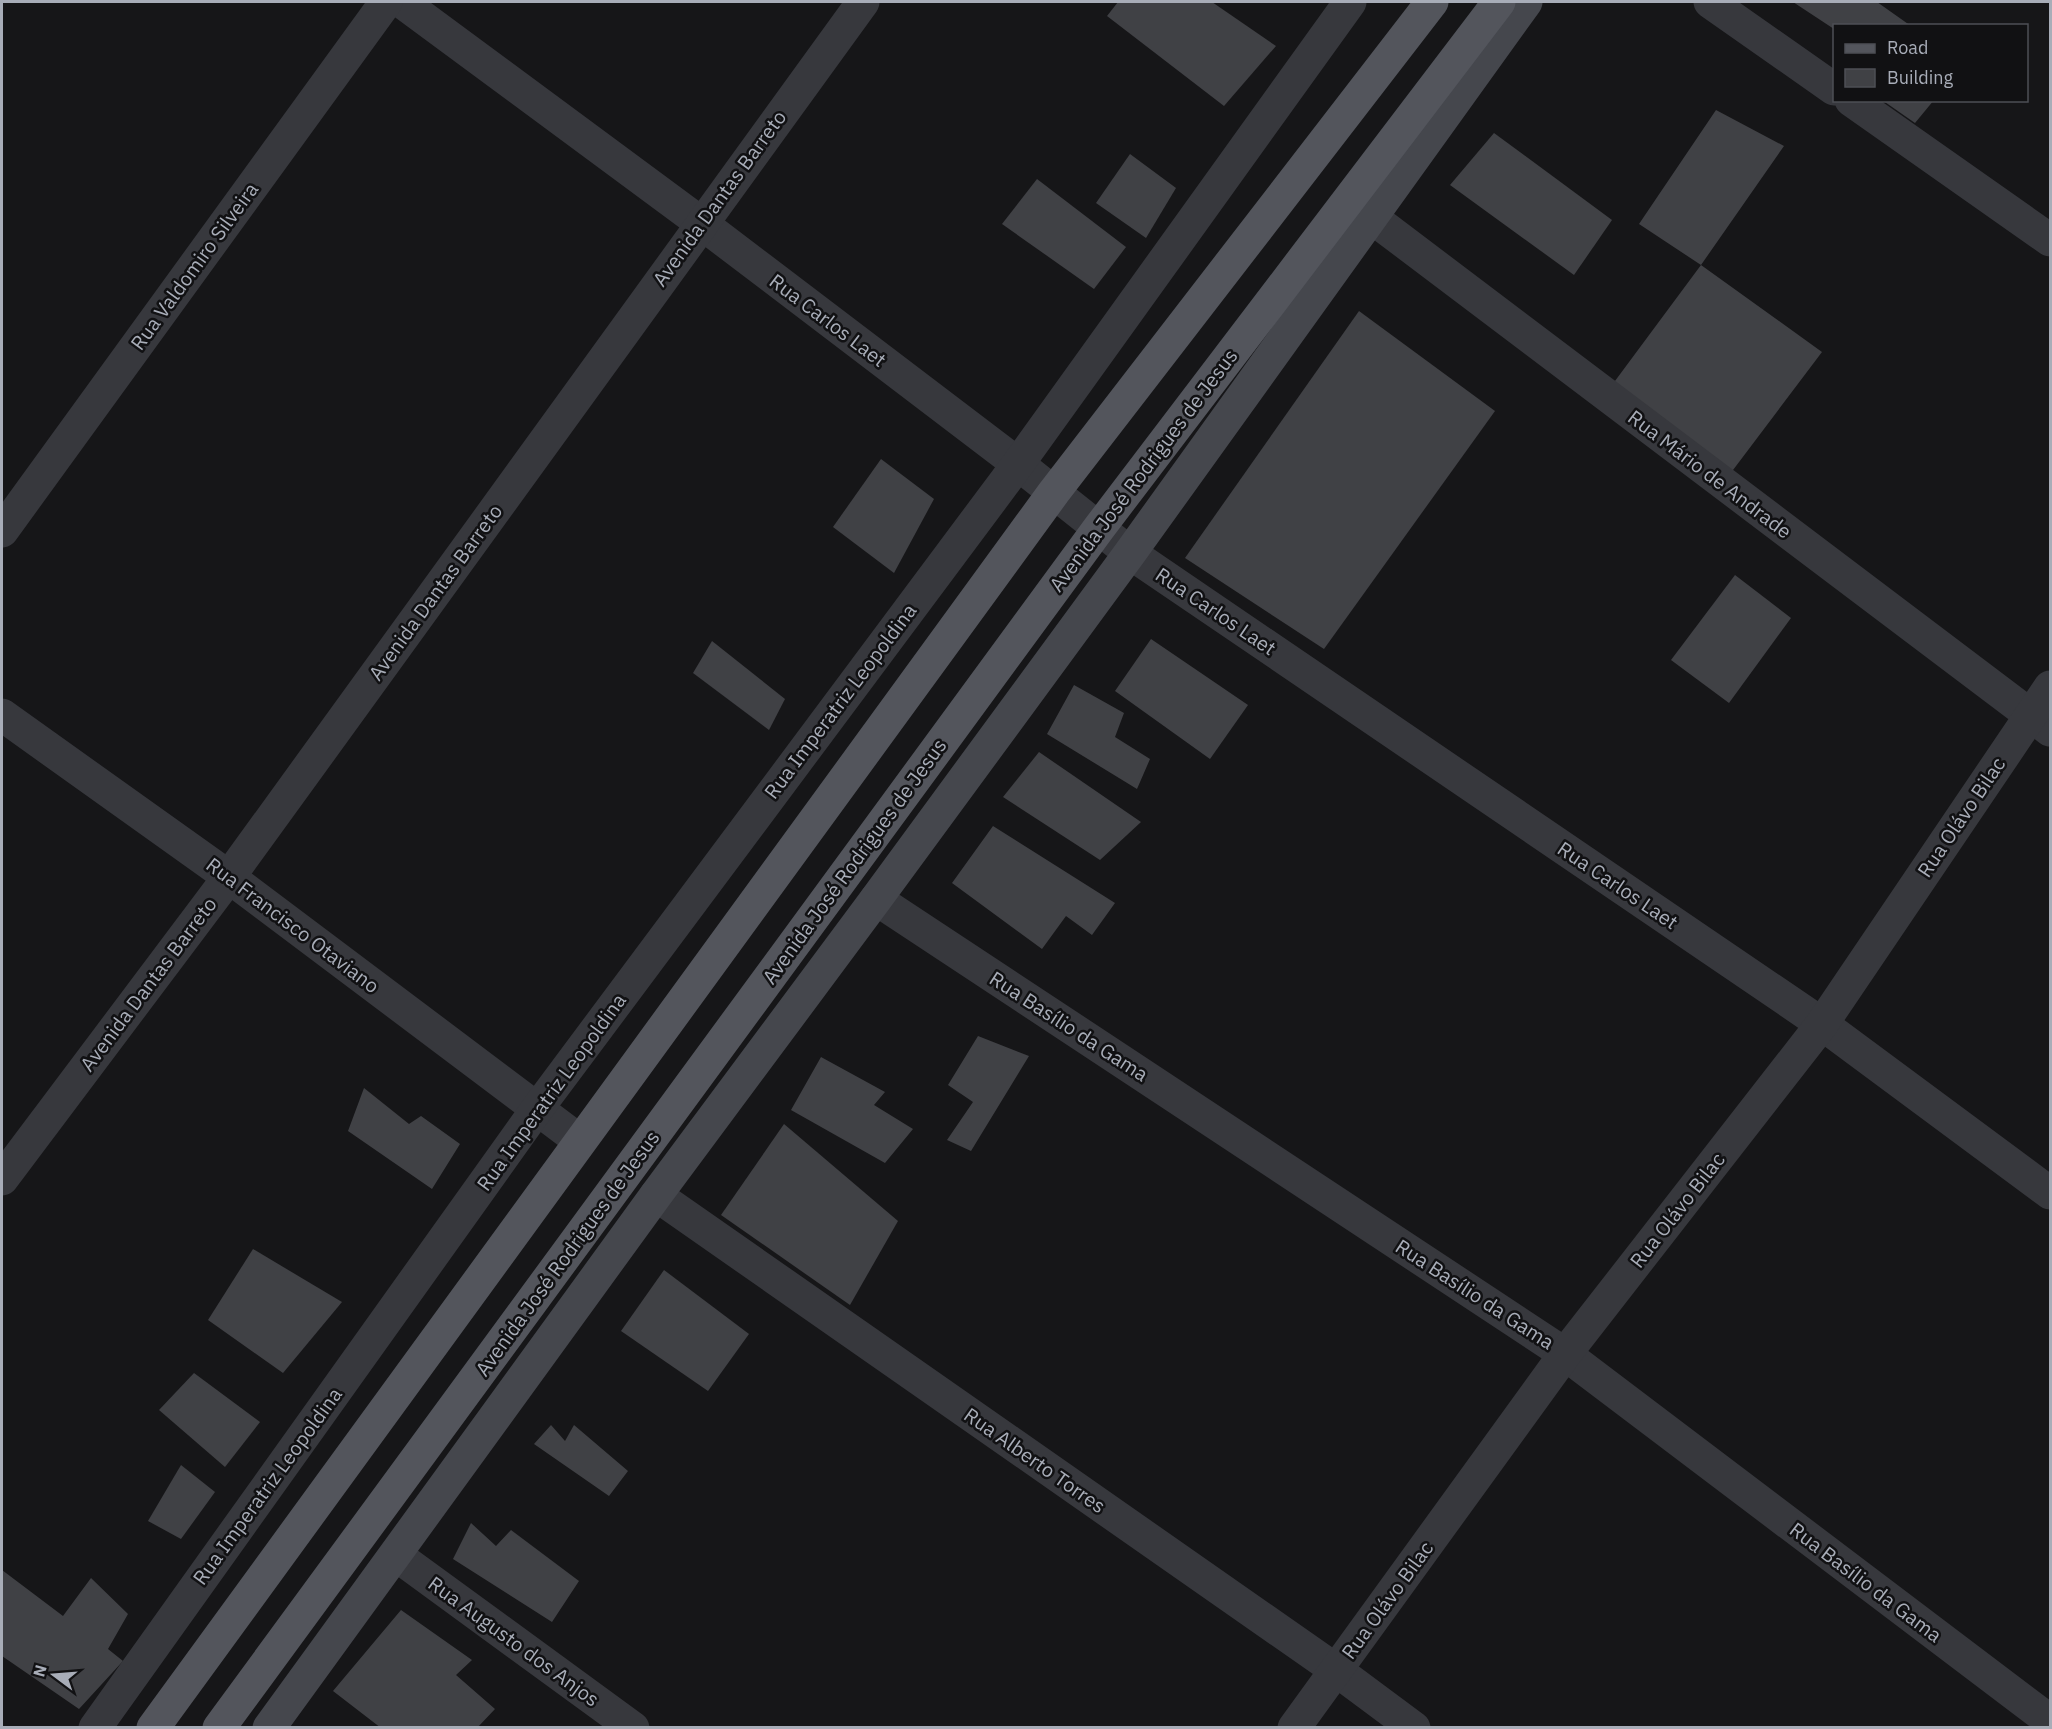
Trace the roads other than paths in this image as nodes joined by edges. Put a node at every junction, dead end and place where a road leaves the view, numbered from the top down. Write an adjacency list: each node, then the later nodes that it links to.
1 (386, 2): 17 (street, Rua Valdomiro Silveira)
2 (402, 2): 12 (street, Rua Carlos Laet)
3 (863, 2): 12 (street, Avenida Dantas Barreto)
4 (1350, 2): 14 (street)
5 (1432, 2): 15 (main road)
6 (1498, 2): 16 (main road, Avenida José Rodrigues de Jesus)
7 (1526, 2): 11 (street, Avenida José Rodrigues de Jesus)
8 (1710, 2): 9 (street)
9 (1833, 88)
10 (1854, 102): 13 (street)
11 (1371, 217): 18 (street, Avenida José Rodrigues de Jesus); 21 (street, Rua Mário de Andrade)
12 (701, 223): 14 (street, Rua Carlos Laet); 22 (street, Avenida Dantas Barreto)
13 (2050, 240)
14 (1018, 464): 15 (street, Rua Carlos Laet); 25 (street, Rua Imperatriz Leopoldina)
15 (1054, 492): 16 (street, Rua Carlos Laet); 26 (main road)
16 (1099, 528): 18 (street, Rua Carlos Laet); 36 (main road, Avenida José Rodrigues de Jesus)
17 (2, 531)
18 (1130, 553): 23 (street, Avenida José Rodrigues de Jesus); 24 (street, Rua Carlos Laet)
19 (2050, 687): 21 (street, Rua Olávo Bilac)
20 (2, 715): 22 (street, Rua Francisco Otaviano)
21 (2040, 723): 24 (street, Rua Olávo Bilac)
22 (229, 877): 25 (street, Rua Francisco Otaviano); 27 (street, Avenida Dantas Barreto)
23 (876, 899): 29 (street, Avenida José Rodrigues de Jesus); 30 (street, Rua Basílio da Gama)
24 (1822, 1024): 28 (street, Rua Carlos Laet); 30 (street, Rua Olávo Bilac)
25 (537, 1109): 26 (street, Rua Francisco Otaviano); 34 (street, Rua Imperatriz Leopoldina)
26 (580, 1141): 35 (main road)
27 (2, 1179)
28 (2050, 1193)
29 (656, 1195): 31 (street, Avenida José Rodrigues de Jesus); 32 (street, Rua Alberto Torres)
30 (1565, 1354): 32 (street, Rua Olávo Bilac); 33 (street, Rua Basílio da Gama)
31 (396, 1555): 37 (street, Avenida José Rodrigues de Jesus); 38 (street, Rua Augusto dos Anjos)
32 (1336, 1670): 39 (street, Rua Olávo Bilac); 40 (street, Rua Alberto Torres)
33 (2050, 1721)
34 (94, 1728)
35 (153, 1728)
36 (219, 1728)
37 (269, 1728)
38 (633, 1728)
39 (1294, 1728)
40 (1414, 1728)

